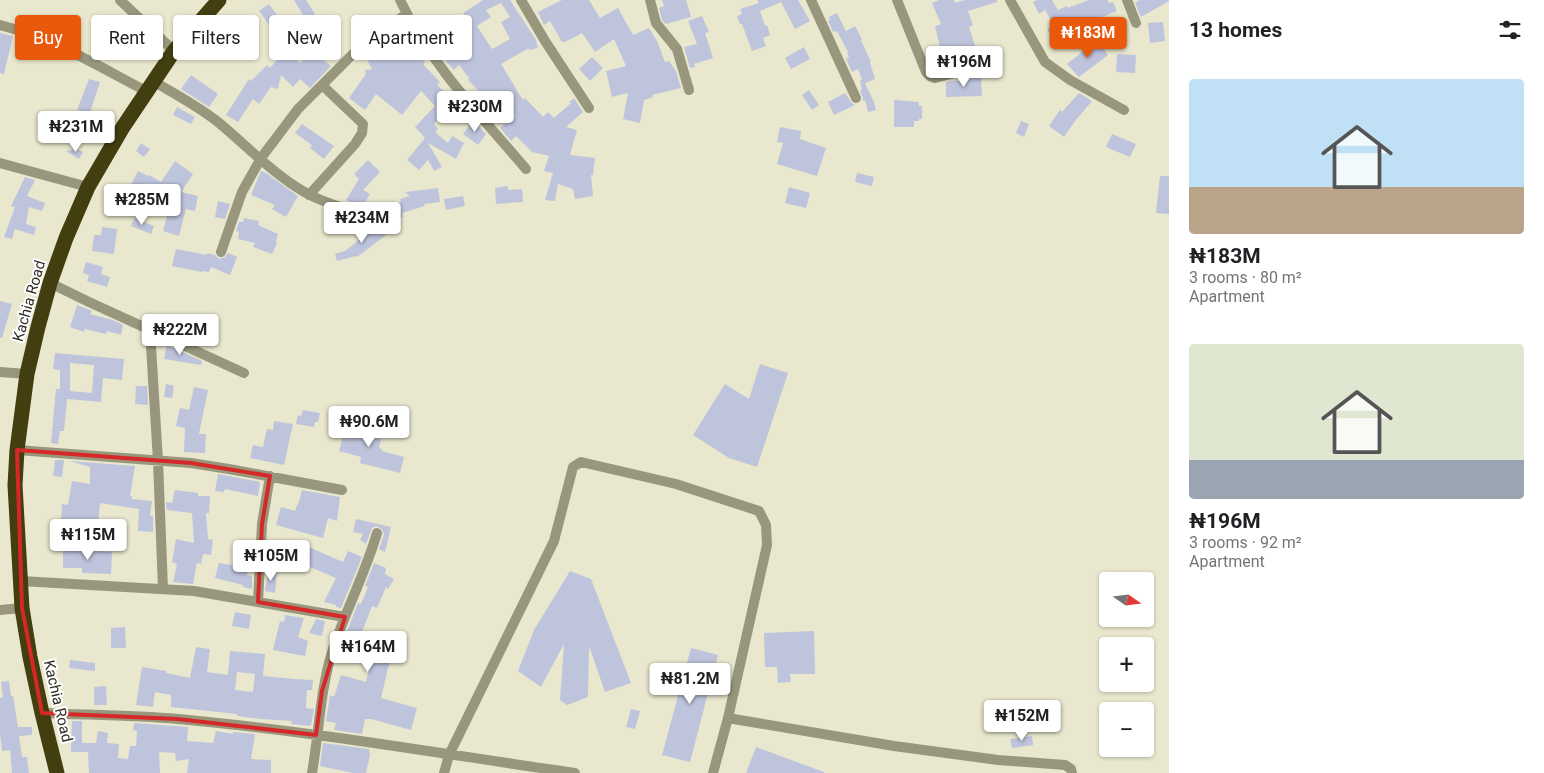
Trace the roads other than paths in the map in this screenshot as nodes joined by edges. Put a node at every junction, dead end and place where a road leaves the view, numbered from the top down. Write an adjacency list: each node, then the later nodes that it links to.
1 (120, 0): 14 (street)
2 (218, 0): 11 (highway, Kachia Road)
3 (400, 0): 10 (street)
4 (521, 0): 21 (street)
5 (650, 0): 19 (street)
6 (811, 0): 20 (street)
7 (897, 0): 16 (street)
8 (1010, 0): 22 (street)
9 (1127, 0): 12 (street)
10 (407, 14): 17 (street); 25 (street)
11 (205, 15)
12 (1136, 23)
13 (0, 25): 18 (street)
14 (173, 50)
15 (173, 52): 18 (highway, Kachia Road)
16 (985, 65)
17 (322, 85): 23 (street); 27 (street)
18 (150, 86): 23 (street); 26 (highway, Kachia Road)
19 (689, 90)
20 (856, 98)
21 (589, 108)
22 (1124, 110)
23 (261, 158): 27 (street); 29 (street)
24 (0, 163): 26 (street)
25 (526, 170)
26 (88, 187): 30 (highway, Kachia Road)
27 (309, 195): 28 (street)
28 (355, 212)
29 (221, 252)
30 (50, 283): 31 (street); 34 (highway, Kachia Road)
31 (150, 330): 33 (street); 36 (street)
32 (0, 372): 34 (street)
33 (244, 373)
34 (27, 374): 35 (highway, Kachia Road)
35 (17, 450): 36 (street); 40 (highway, Kachia Road)
36 (158, 461): 37 (street); 41 (street)
37 (270, 476): 38 (street); 42 (street)
38 (342, 490)
39 (377, 533): 45 (street)
40 (21, 581): 41 (street); 43 (highway, Kachia Road)
41 (163, 589): 42 (street)
42 (258, 602): 45 (street)
43 (22, 608): 44 (street); 46 (highway, Kachia Road)
44 (0, 610)
45 (345, 618): 48 (street)
46 (42, 713): 48 (street); 50 (highway, Kachia Road)
47 (728, 718): 49 (street); 54 (street); 55 (street)
48 (316, 735): 49 (street); 51 (street)
49 (449, 754): 52 (street); 53 (street)
50 (57, 773)
51 (312, 773)
52 (444, 773)
53 (575, 773)
54 (713, 773)
55 (1072, 773)

